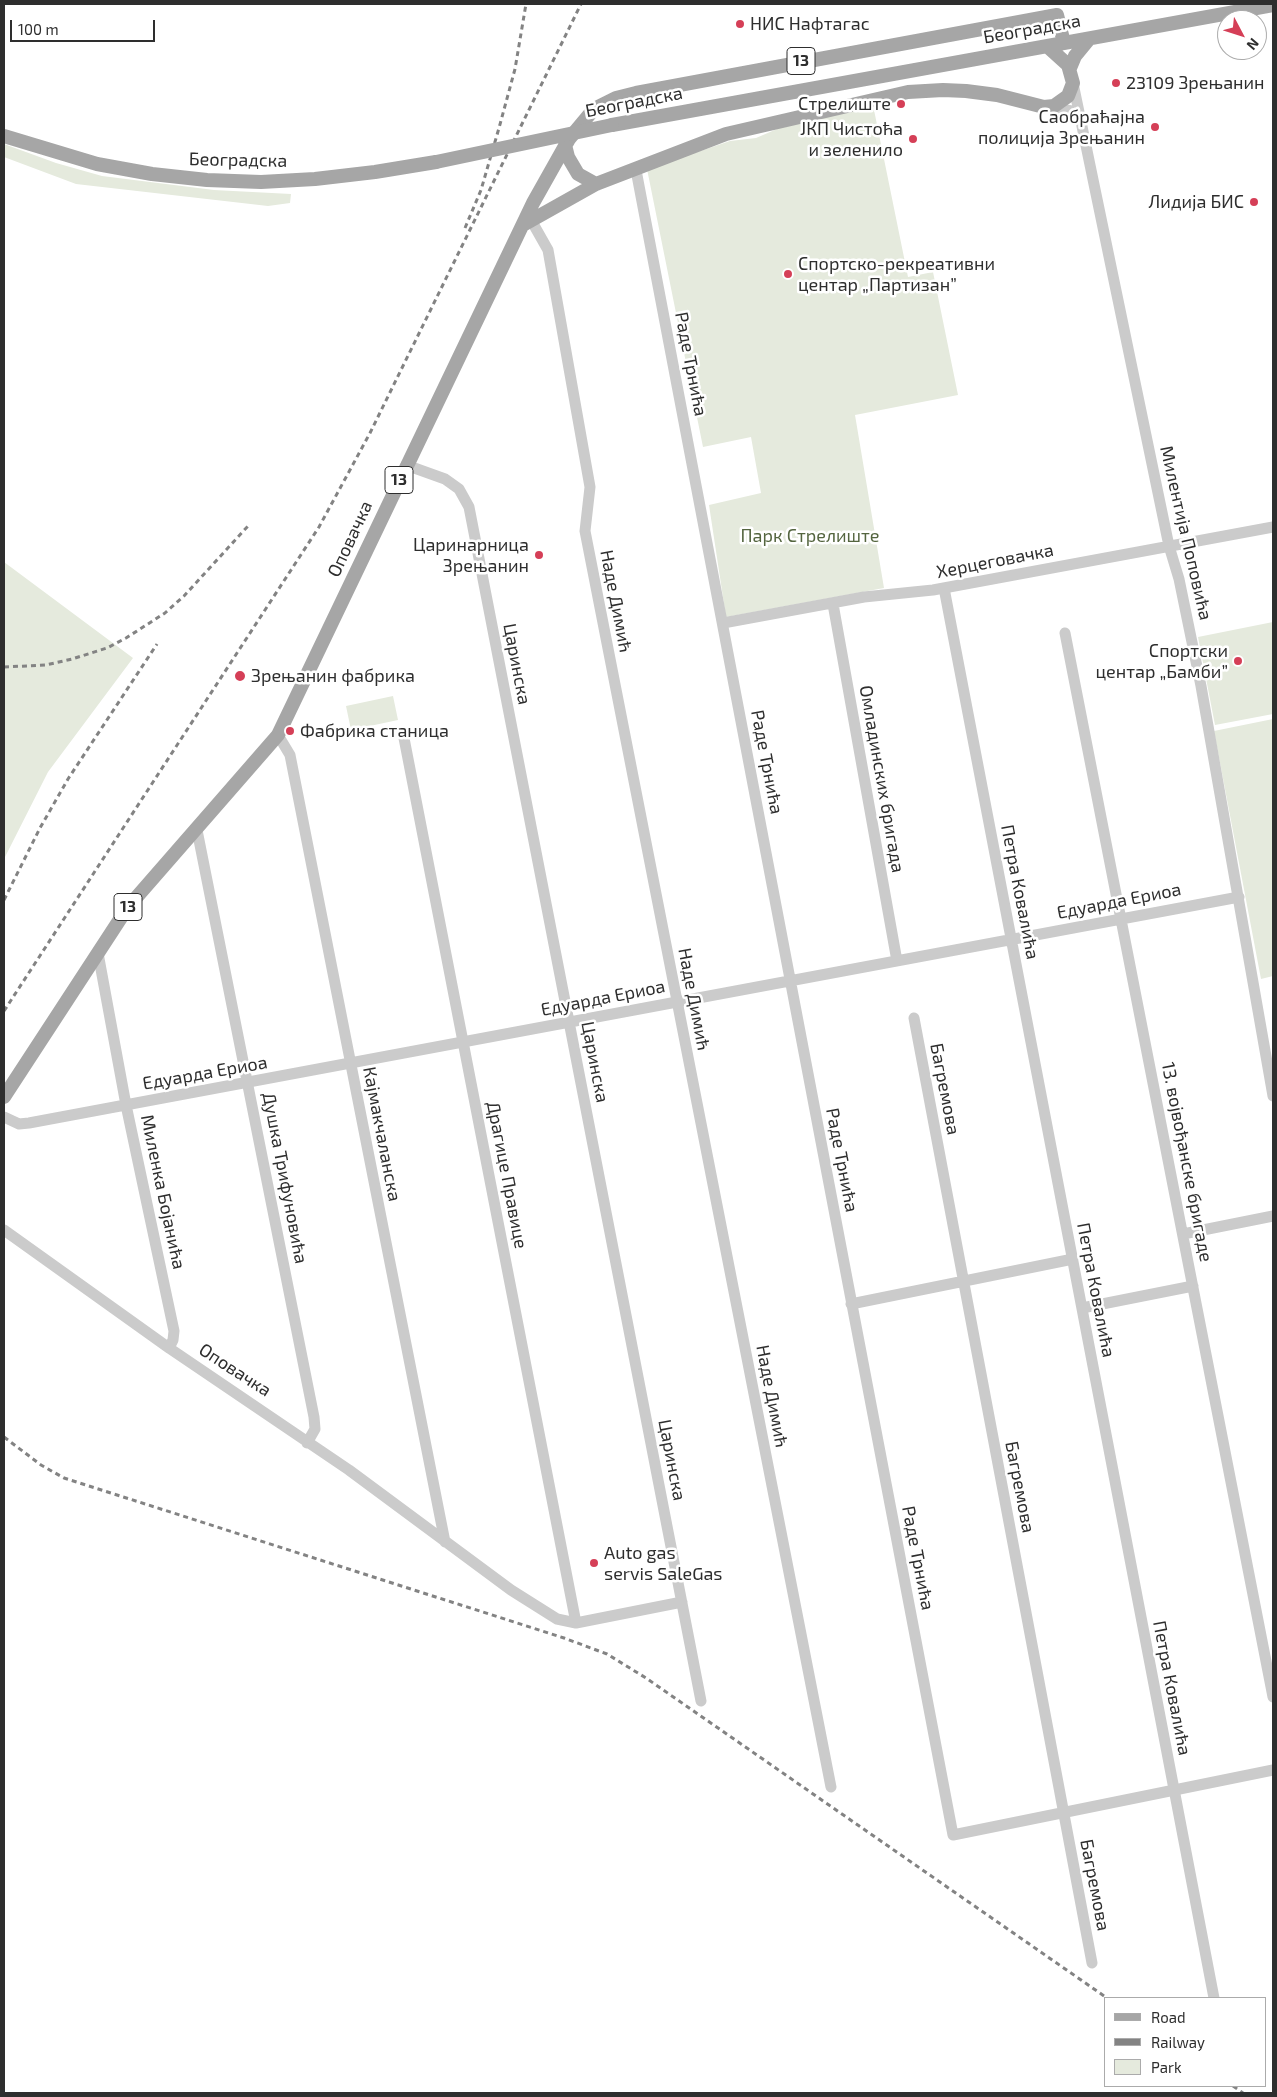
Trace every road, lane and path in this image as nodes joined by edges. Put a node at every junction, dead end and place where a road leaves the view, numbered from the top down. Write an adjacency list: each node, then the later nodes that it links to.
1 (1272, 4): 3 (main road, Београдска)
2 (1056, 10): 4 (main road, 13); 11 (main road, 13)
3 (1089, 39): 4 (main road, Београдска); 6 (main road)
4 (1064, 43): 5 (main road, Београдска / 13)
5 (1047, 46): 6 (main road); 10 (main road, Београдска / 13, bridge)
6 (1070, 68): 7 (main road, Милентија Поповића)
7 (1073, 83): 8 (main road); 9 (street, Милентија Поповића)
8 (1048, 107): 9 (street); 12 (main road)
9 (1078, 112): 17 (street, Милентија Поповића)
10 (4, 136)
11 (565, 145): 13 (main road); 14 (main road, 13)
12 (636, 170): 13 (main road); 20 (street, Раде Трнића)
13 (596, 184): 14 (main road)
14 (527, 222): 15 (main road, Оповачка / 13); 31 (street, Наде Димић)
15 (406, 465): 23 (main road, Оповачка / 13); 33 (street, Царинска)
16 (1273, 527): 17 (street, Херцеговачка)
17 (1169, 546): 18 (street, Херцеговачка); 25 (street, Милентија Поповића)
18 (944, 588): 19 (street, Херцеговачка); 27 (street, Петра Ковалића)
19 (833, 604): 20 (street, Херцеговачка); 29 (street, Омладинских бригада)
20 (723, 623): 30 (street, Раде Трнића)
21 (1066, 633): 26 (street, 13. војвођанске бригаде)
22 (403, 733): 34 (street, Драгице Правице)
23 (278, 735): 24 (main road, 13); 36 (street, Кајмакчаланска)
24 (197, 830): 28 (main road, 13); 37 (street, Душка Трифуновића)
25 (1239, 897): 26 (street, Едуарда Ериоа); 35 (street, Милентија Поповића)
26 (1121, 918): 27 (street, Едуарда Ериоа); 44 (street, 13. војвођанске бригаде)
27 (1011, 939): 29 (street, Едуарда Ериоа); 45 (street, Петра Ковалића)
28 (98, 953): 39 (main road, 13); 40 (street, Миленка Бојанића)
29 (897, 961): 30 (street, Едуарда Ериоа)
30 (790, 981): 31 (street, Едуарда Ериоа); 48 (street, Раде Трнића)
31 (677, 1002): 33 (street, Едуарда Ериоа); 58 (street, Наде Димић)
32 (914, 1018): 46 (street, Багремова)
33 (569, 1022): 34 (street, Едуарда Ериоа); 53 (street, Царинска)
34 (463, 1042): 36 (street, Едуарда Ериоа); 54 (street, Драгице Правице)
35 (1270, 1058): 38 (street, Милентија Поповића)
36 (350, 1063): 37 (street, Едуарда Ериоа); 52 (street, Кајмакчаланска)
37 (248, 1083): 40 (street, Едуарда Ериоа); 51 (street, Душка Трифуновића)
38 (1273, 1096)
39 (4, 1097)
40 (126, 1105): 41 (street, Едуарда Ериоа); 50 (street, Миленка Бојанића)
41 (4, 1117)
42 (1273, 1216): 44 (street)
43 (4, 1230): 50 (street, Оповачка)
44 (1183, 1234): 47 (street, 13. војвођанске бригаде)
45 (1072, 1259): 46 (street); 49 (street, Петра Ковалића)
46 (964, 1282): 48 (street); 60 (street, Багремова)
47 (1193, 1286): 49 (street); 55 (street, 13. војвођанске бригаде)
48 (852, 1304): 60 (street, Раде Трнића)
49 (1082, 1308): 59 (street, Петра Ковалића)
50 (169, 1348): 51 (street, Оповачка)
51 (307, 1443): 52 (street, Оповачка)
52 (445, 1542): 54 (street, Оповачка)
53 (682, 1602): 54 (street); 56 (street, Царинска)
54 (576, 1624)
55 (1273, 1697)
56 (701, 1702)
57 (1273, 1770): 59 (street, Раде Трнића)
58 (830, 1787)
59 (1174, 1790): 60 (street, Раде Трнића); 62 (street, Петра Ковалића)
60 (1063, 1813): 61 (street, Багремова)
61 (1092, 1963)
62 (1214, 1997)

